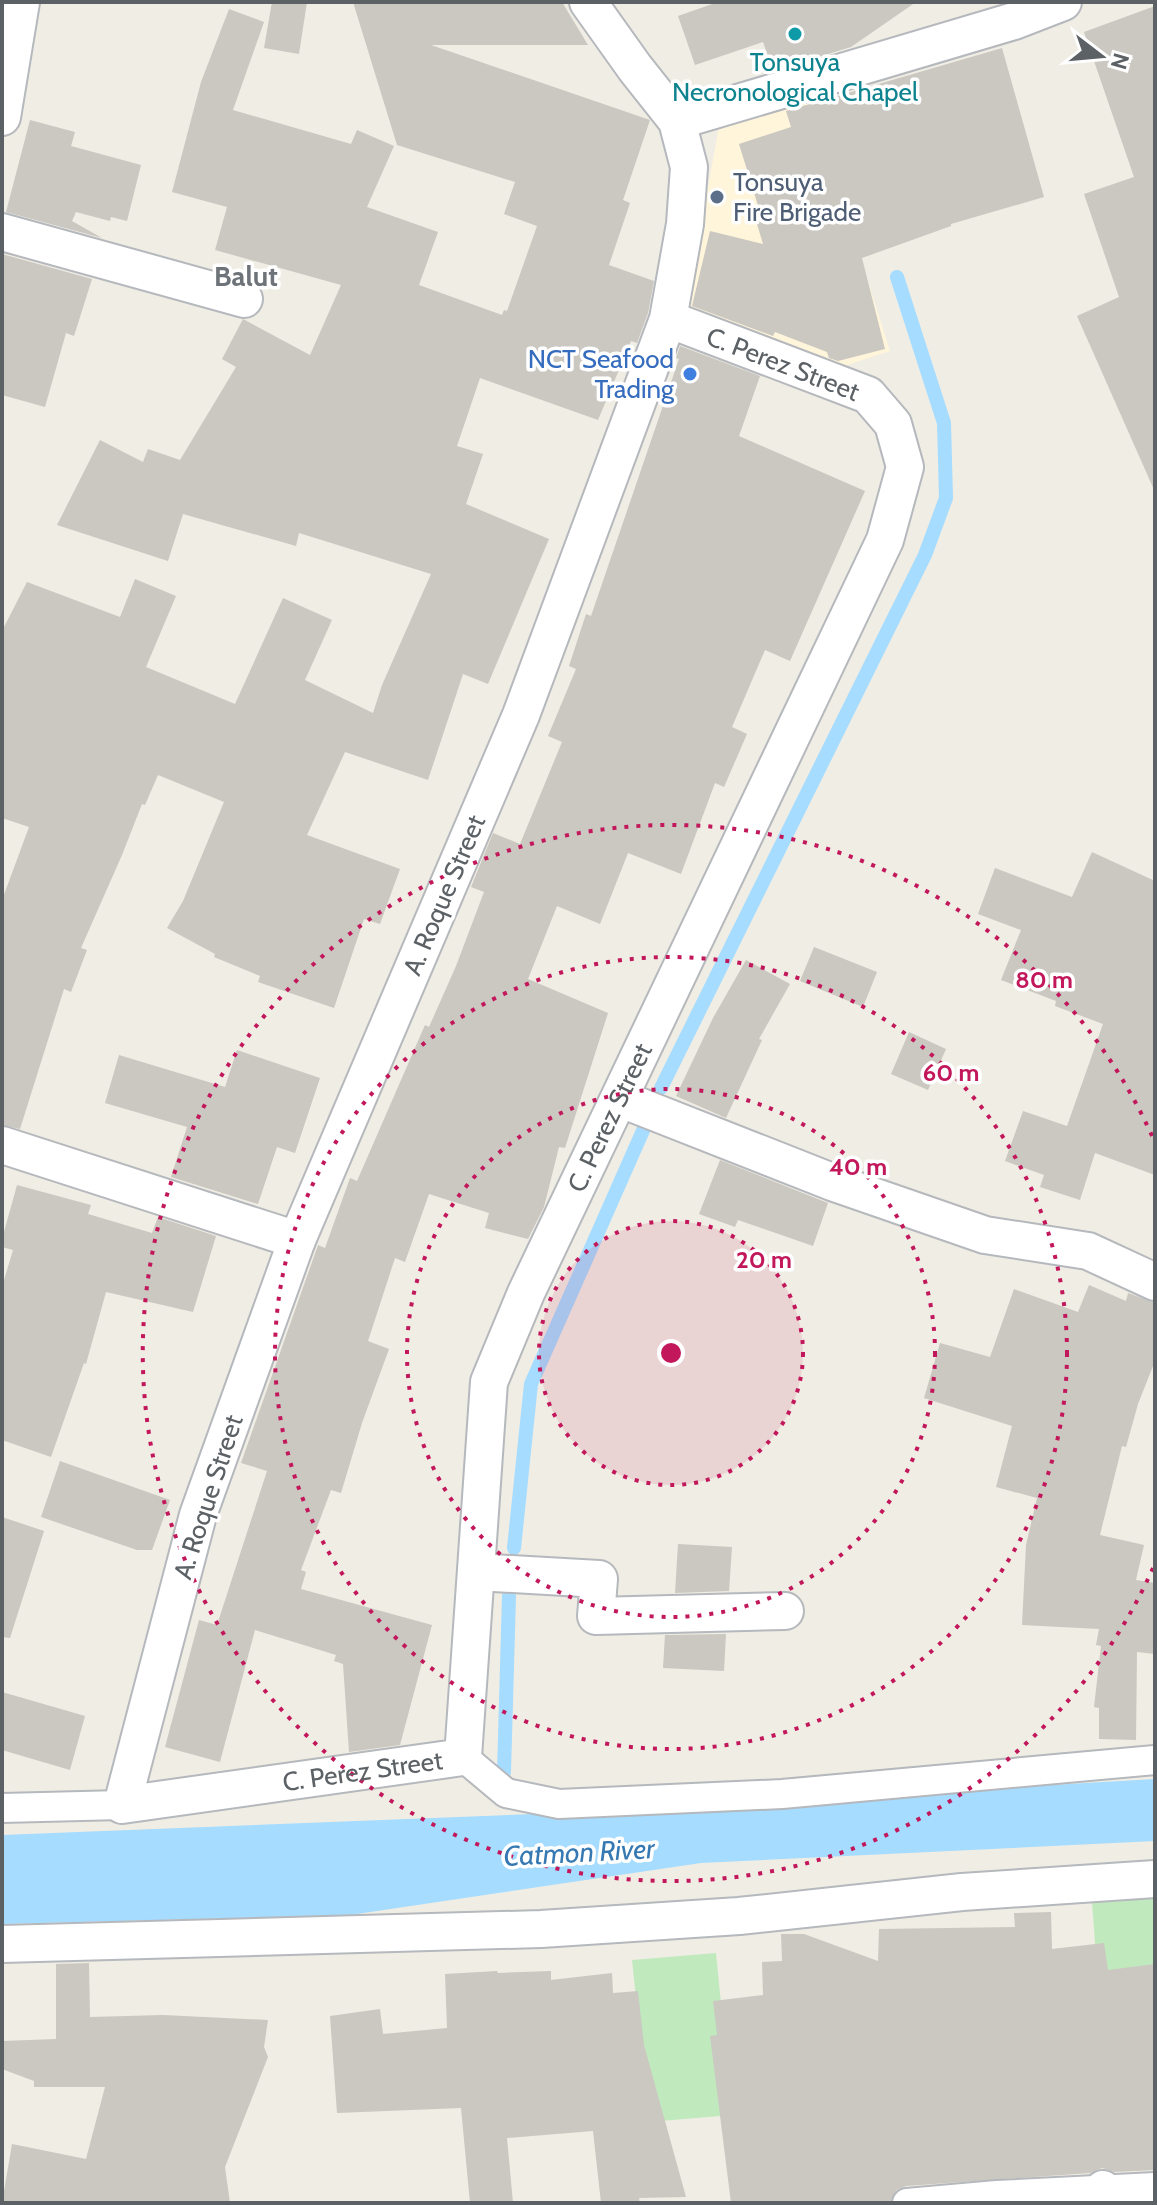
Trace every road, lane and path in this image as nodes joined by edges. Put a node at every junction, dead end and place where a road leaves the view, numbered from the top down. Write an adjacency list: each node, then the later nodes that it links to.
1 (21, 2): 4 (street)
2 (588, 2): 5 (street, A. Roque Street)
3 (1046, 5): 5 (street)
4 (2, 117)
5 (677, 121): 8 (street, A. Roque Street)
6 (2, 232): 7 (street)
7 (244, 299)
8 (668, 319): 9 (street, C. Perez Street); 11 (street, A. Roque Street)
9 (621, 1099): 12 (street); 13 (street, C. Perez Street)
10 (2, 1147): 11 (street)
11 (297, 1240): 17 (street, A. Roque Street)
12 (1155, 1282)
13 (476, 1572): 14 (street); 15 (street, C. Perez Street)
14 (785, 1611)
15 (463, 1757): 16 (street); 17 (street, C. Perez Street)
16 (1155, 1760)
17 (122, 1805): 18 (street)
18 (2, 1808)
19 (1155, 1879): 20 (street)
20 (2, 1944)
21 (1155, 2187): 22 (street)
22 (1103, 2196): 23 (street)
23 (907, 2203)

